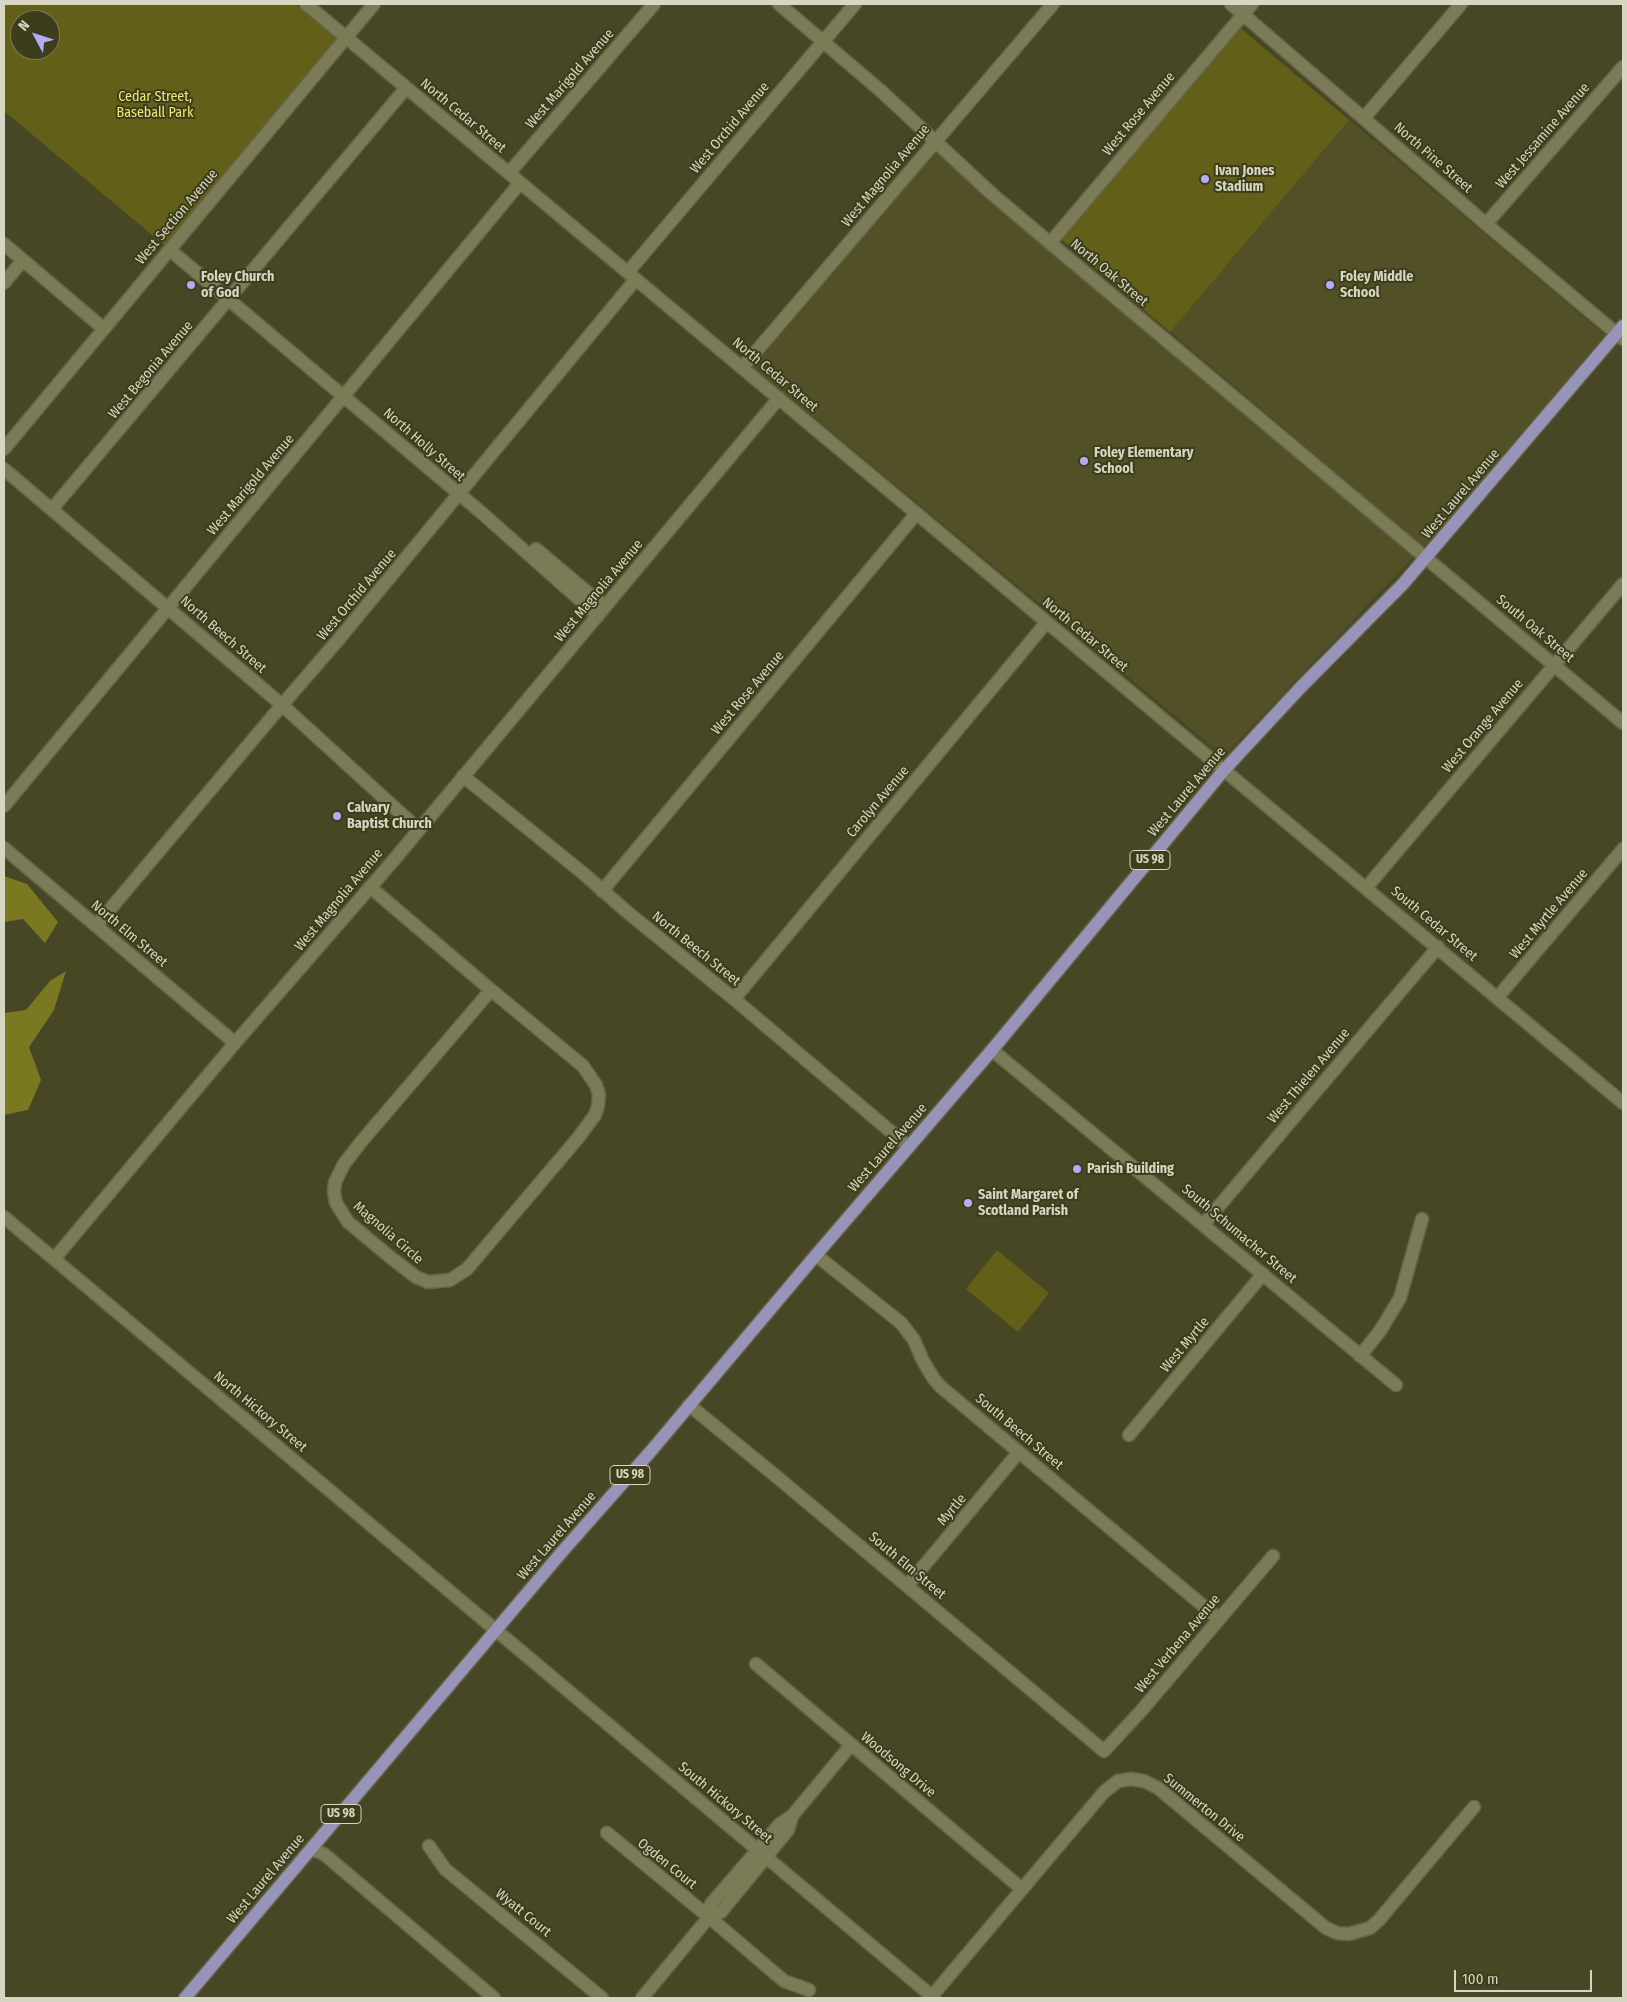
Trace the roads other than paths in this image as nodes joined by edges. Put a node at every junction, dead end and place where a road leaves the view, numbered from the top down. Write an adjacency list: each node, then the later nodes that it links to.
1 (306, 4): 11 (street, North Cedar Street)
2 (374, 4): 11 (street, West Section Avenue)
3 (654, 4): 17 (street, West Marigold Avenue)
4 (779, 4): 12 (street, North Oak Street)
5 (855, 4): 12 (street, West Orchid Avenue)
6 (1053, 4): 16 (street, West Magnolia Avenue)
7 (1231, 4): 10 (street, North Pine Street)
8 (1252, 4): 10 (street, West Rose Avenue)
9 (1461, 4): 15 (street)
10 (1243, 14): 15 (street, North Pine Street); 20 (street, West Rose Avenue)
11 (346, 38): 14 (street, North Cedar Street); 22 (street, West Section Avenue)
12 (823, 41): 16 (street, North Oak Street); 24 (street, West Orchid Avenue)
13 (1623, 67): 19 (street, West Jessamine Avenue)
14 (406, 88): 17 (street, North Cedar Street); 26 (street, West Begonia Avenue)
15 (1364, 118): 19 (street, North Pine Street)
16 (935, 141): 20 (street, North Oak Street); 29 (street, West Magnolia Avenue)
17 (509, 173): 18 (street, North Cedar Street)
18 (520, 183): 24 (street, North Cedar Street); 30 (street, West Marigold Avenue)
19 (1486, 224): 28 (street, North Pine Street)
20 (1050, 243): 37 (street, North Oak Street)
21 (4, 244): 23 (street)
22 (170, 250): 26 (street, North Holly Street); 27 (street, West Section Avenue)
23 (22, 260): 25 (street); 27 (street)
24 (632, 276): 29 (street, North Cedar Street); 34 (street, West Orchid Avenue)
25 (4, 283)
26 (229, 301): 30 (street, North Holly Street); 35 (street, West Begonia Avenue)
27 (104, 329): 32 (street, West Section Avenue)
28 (1621, 333): 37 (main road, West Laurel Avenue / US 98)
29 (742, 368): 31 (street, North Cedar Street)
30 (344, 396): 34 (street, North Holly Street); 39 (street, West Marigold Avenue)
31 (778, 398): 36 (street, North Cedar Street); 40 (street, West Magnolia Avenue)
32 (4, 449)
33 (4, 469): 35 (street, North Beech Street)
34 (461, 491): 40 (street); 43 (street, West Orchid Avenue)
35 (52, 509): 39 (street, North Beech Street)
36 (916, 514): 41 (street, North Cedar Street); 53 (street, West Rose Avenue)
37 (1427, 558): 42 (street, South Oak Street); 45 (main road, West Laurel Avenue / US 98)
38 (1623, 584): 42 (street, West Orange Avenue)
39 (168, 607): 43 (street, North Beech Street); 47 (street, West Marigold Avenue)
40 (601, 612): 46 (street, West Magnolia Avenue)
41 (1046, 623): 45 (street, North Cedar Street); 58 (street, Carolyn Avenue)
42 (1554, 665): 44 (street, South Oak Street); 52 (street, West Orange Avenue)
43 (282, 705): 48 (street, North Beech Street); 54 (street, West Orchid Avenue)
44 (1623, 723)
45 (1224, 770): 52 (street, South Cedar Street); 60 (main road, West Laurel Avenue / US 98)
46 (463, 776): 48 (street, West Magnolia Avenue); 53 (street, North Beech Street)
47 (4, 806)
48 (418, 829): 51 (street, West Magnolia Avenue)
49 (4, 848): 54 (street, North Elm Street)
50 (1623, 849): 57 (street, West Myrtle Avenue)
51 (370, 886): 56 (street, Magnolia Circle); 59 (street, West Magnolia Avenue)
52 (1366, 888): 55 (street, South Cedar Street)
53 (602, 890): 58 (street, North Beech Street)
54 (96, 926): 59 (street, North Elm Street)
55 (1438, 947): 57 (street, South Cedar Street); 65 (street, West Thielen Avenue)
56 (491, 990): 56 (street, Magnolia Circle)
57 (1497, 998): 61 (street, South Cedar Street)
58 (734, 999): 62 (street, North Beech Street)
59 (235, 1043): 67 (street, West Magnolia Avenue)
60 (992, 1050): 62 (main road, West Laurel Avenue / US 98); 65 (street, South Schumacher Street)
61 (1623, 1103)
62 (909, 1147): 66 (main road, West Laurel Avenue / US 98)
63 (4, 1217): 67 (street, North Hickory Street)
64 (1422, 1219): 69 (street)
65 (1203, 1224): 68 (street, South Schumacher Street)
66 (816, 1255): 71 (main road, West Laurel Avenue / US 98); 73 (street, South Beech Street)
67 (54, 1259): 77 (street, North Hickory Street)
68 (1263, 1274): 69 (street, South Schumacher Street); 72 (street, West Myrtle)
69 (1360, 1356): 70 (street, South Schumacher Street)
70 (1396, 1385)
71 (689, 1405): 75 (street, South Elm Street); 77 (main road, West Laurel Avenue / US 98)
72 (1129, 1435)
73 (1019, 1452): 75 (street, Myrtle); 76 (street, South Beech Street)
74 (1273, 1556): 76 (street, West Verbena Avenue)
75 (907, 1586): 80 (street, South Elm Street)
76 (1219, 1619): 80 (street, West Verbena Avenue)
77 (497, 1630): 84 (main road, West Laurel Avenue / US 98); 85 (street, South Hickory Street)
78 (756, 1664): 79 (street, Woodsong Drive)
79 (852, 1745): 85 (street); 86 (street, Woodsong Drive)
80 (1104, 1751)
81 (1474, 1807): 86 (street, Summerton Drive)
82 (607, 1833): 87 (street, Ogden Court)
83 (429, 1846): 93 (street, Wyatt Court)
84 (312, 1849): 90 (main road, West Laurel Avenue / US 98); 91 (street); 92 (street)
85 (761, 1853): 87 (street); 89 (street, South Hickory Street)
86 (1022, 1889): 89 (street, Summerton Drive)
87 (709, 1917): 88 (street, Ogden Court); 94 (street)
88 (809, 1990)
89 (933, 1997)
90 (185, 1998)
91 (482, 1998)
92 (494, 1998)
93 (602, 1998)
94 (642, 1998)

